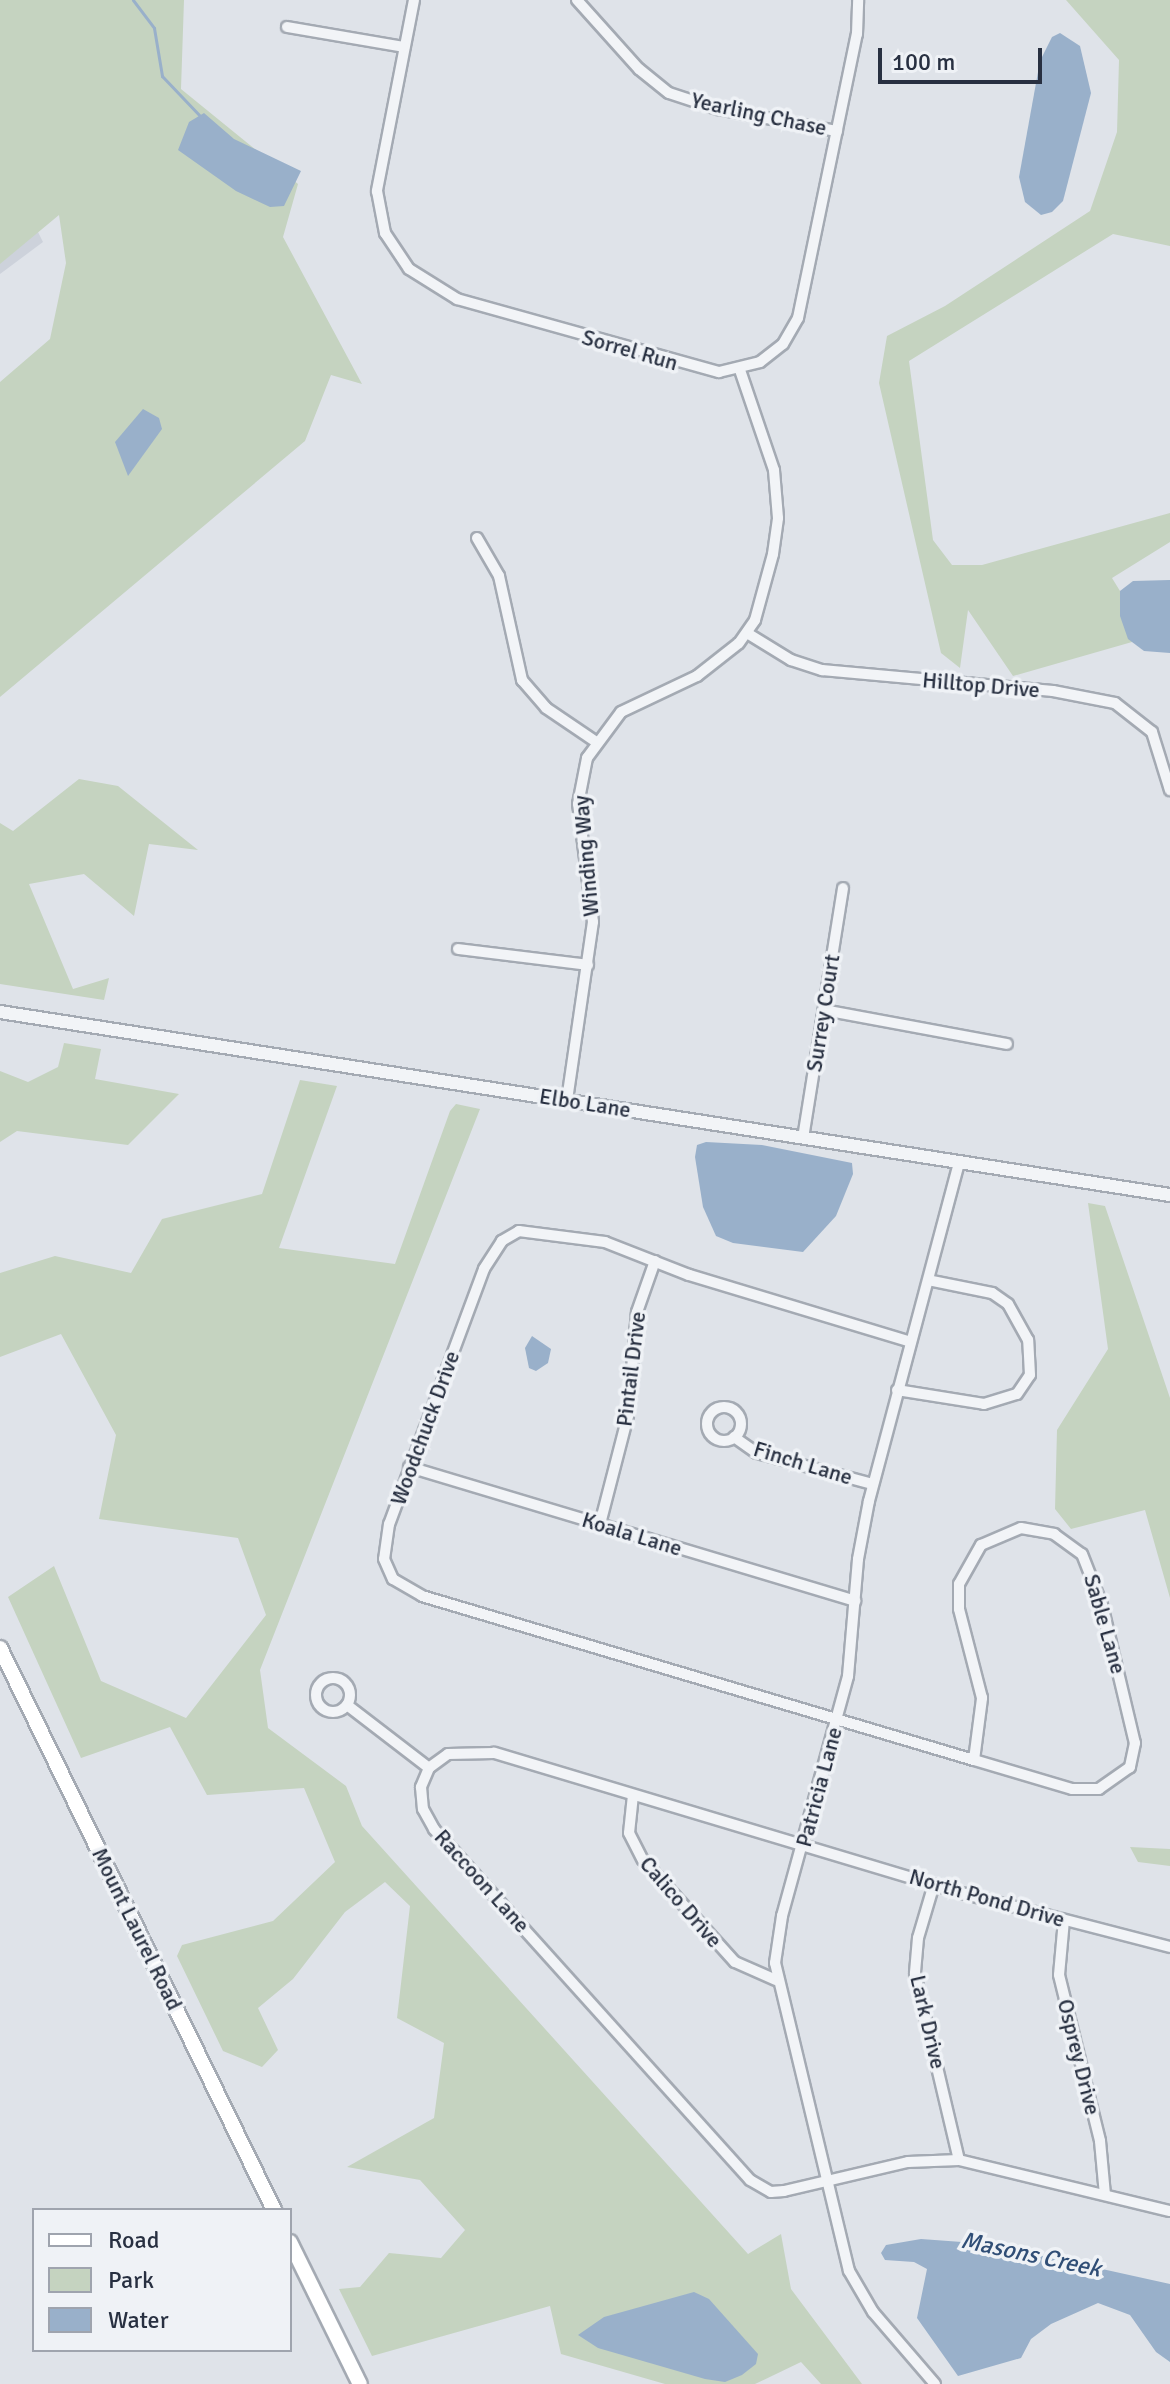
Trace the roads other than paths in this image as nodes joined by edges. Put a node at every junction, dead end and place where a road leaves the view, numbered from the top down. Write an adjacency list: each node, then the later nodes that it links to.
1 (414, 0): 5 (street, Sorrel Run)
2 (577, 0): 6 (street, Yearling Chase)
3 (858, 0): 6 (street)
4 (287, 27): 5 (street)
5 (404, 47): 7 (street, Sorrel Run)
6 (837, 131): 7 (street)
7 (740, 370): 9 (street, Winding Way)
8 (477, 538): 10 (street)
9 (747, 633): 10 (street, Winding Way); 11 (street, Hilltop Drive)
10 (595, 741): 14 (street, Winding Way)
11 (1170, 790)
12 (843, 888): 15 (street, Surrey Court)
13 (458, 949): 14 (street)
14 (588, 965): 18 (street, Winding Way)
15 (824, 1010): 17 (street); 19 (street, Surrey Court)
16 (0, 1012): 18 (street, Elbo Lane)
17 (1007, 1044)
18 (567, 1100): 19 (street, Elbo Lane)
19 (803, 1138): 20 (street, Elbo Lane)
20 (959, 1163): 21 (street, Elbo Lane); 23 (street, Patricia Lane)
21 (1170, 1195)
22 (655, 1261): 24 (street, Woodchuck Drive); 27 (street, Woodchuck Drive); 29 (street, Pintail Drive)
23 (928, 1280): 24 (street, Patricia Lane); 25 (street)
24 (908, 1341): 25 (street, Patricia Lane)
25 (897, 1390): 28 (street, Patricia Lane)
26 (734, 1437): 28 (street, Finch Lane)
27 (409, 1467): 29 (street, Koala Lane); 33 (street, Woodchuck Drive)
28 (873, 1484): 30 (street, Patricia Lane)
29 (600, 1524): 30 (street, Koala Lane)
30 (855, 1601): 33 (street, Patricia Lane)
31 (0, 1648): 45 (main road, Mount Laurel Road)
32 (347, 1705): 35 (street)
33 (837, 1724): 34 (street, Sable Lane); 37 (street, Patricia Lane)
34 (974, 1760): 34 (street, Sable Lane)
35 (429, 1768): 36 (street); 43 (street, Raccoon Lane)
36 (633, 1795): 37 (street); 41 (street, Calico Drive)
37 (804, 1844): 38 (street, North Pond Drive); 41 (street, Patricia Lane)
38 (934, 1884): 39 (street, North Pond Drive); 42 (street, Lark Drive)
39 (1064, 1920): 40 (street, North Pond Drive); 44 (street, Osprey Drive)
40 (1170, 1947)
41 (776, 1980): 43 (street, Patricia Lane)
42 (959, 2160): 43 (street); 44 (street)
43 (827, 2182): 49 (street, Patricia Lane)
44 (1105, 2195): 46 (street)
45 (273, 2208)
46 (1170, 2211)
47 (292, 2246): 48 (main road)
48 (360, 2384)
49 (935, 2384)

